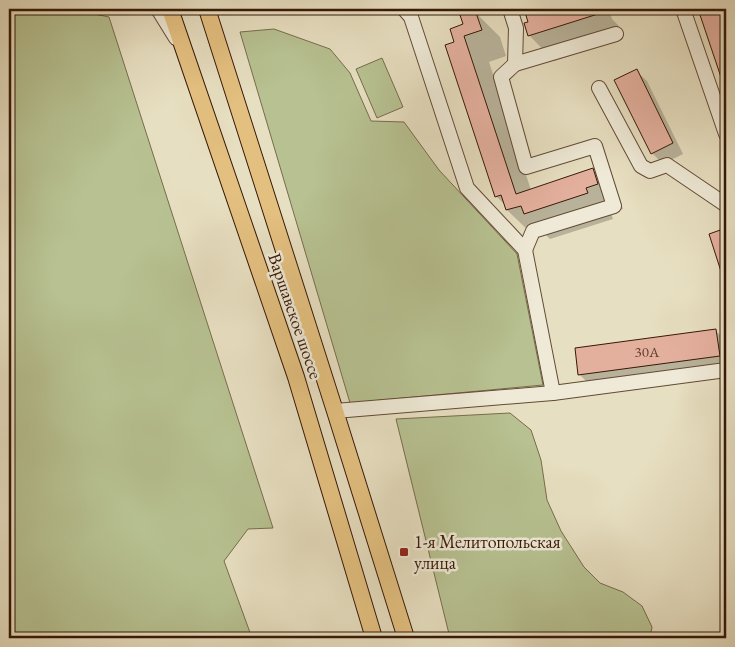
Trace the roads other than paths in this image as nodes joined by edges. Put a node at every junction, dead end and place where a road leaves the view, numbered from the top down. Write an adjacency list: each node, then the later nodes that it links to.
1 (158, 9): 8 (street)
2 (170, 9): 8 (main road, Варшавское шоссе)
3 (207, 9): 16 (main road, Варшавское шоссе)
4 (404, 9): 13 (street)
5 (510, 9): 9 (street)
6 (683, 9): 11 (street)
7 (616, 34): 9 (street)
8 (184, 50): 17 (main road, Варшавское шоссе)
9 (515, 64): 13 (street)
10 (599, 88): 12 (street)
11 (726, 134)
12 (726, 205)
13 (524, 250): 15 (street)
14 (726, 370): 15 (street)
15 (553, 393): 16 (street)
16 (336, 411): 18 (main road, Варшавское шоссе)
17 (374, 638)
18 (406, 638)

